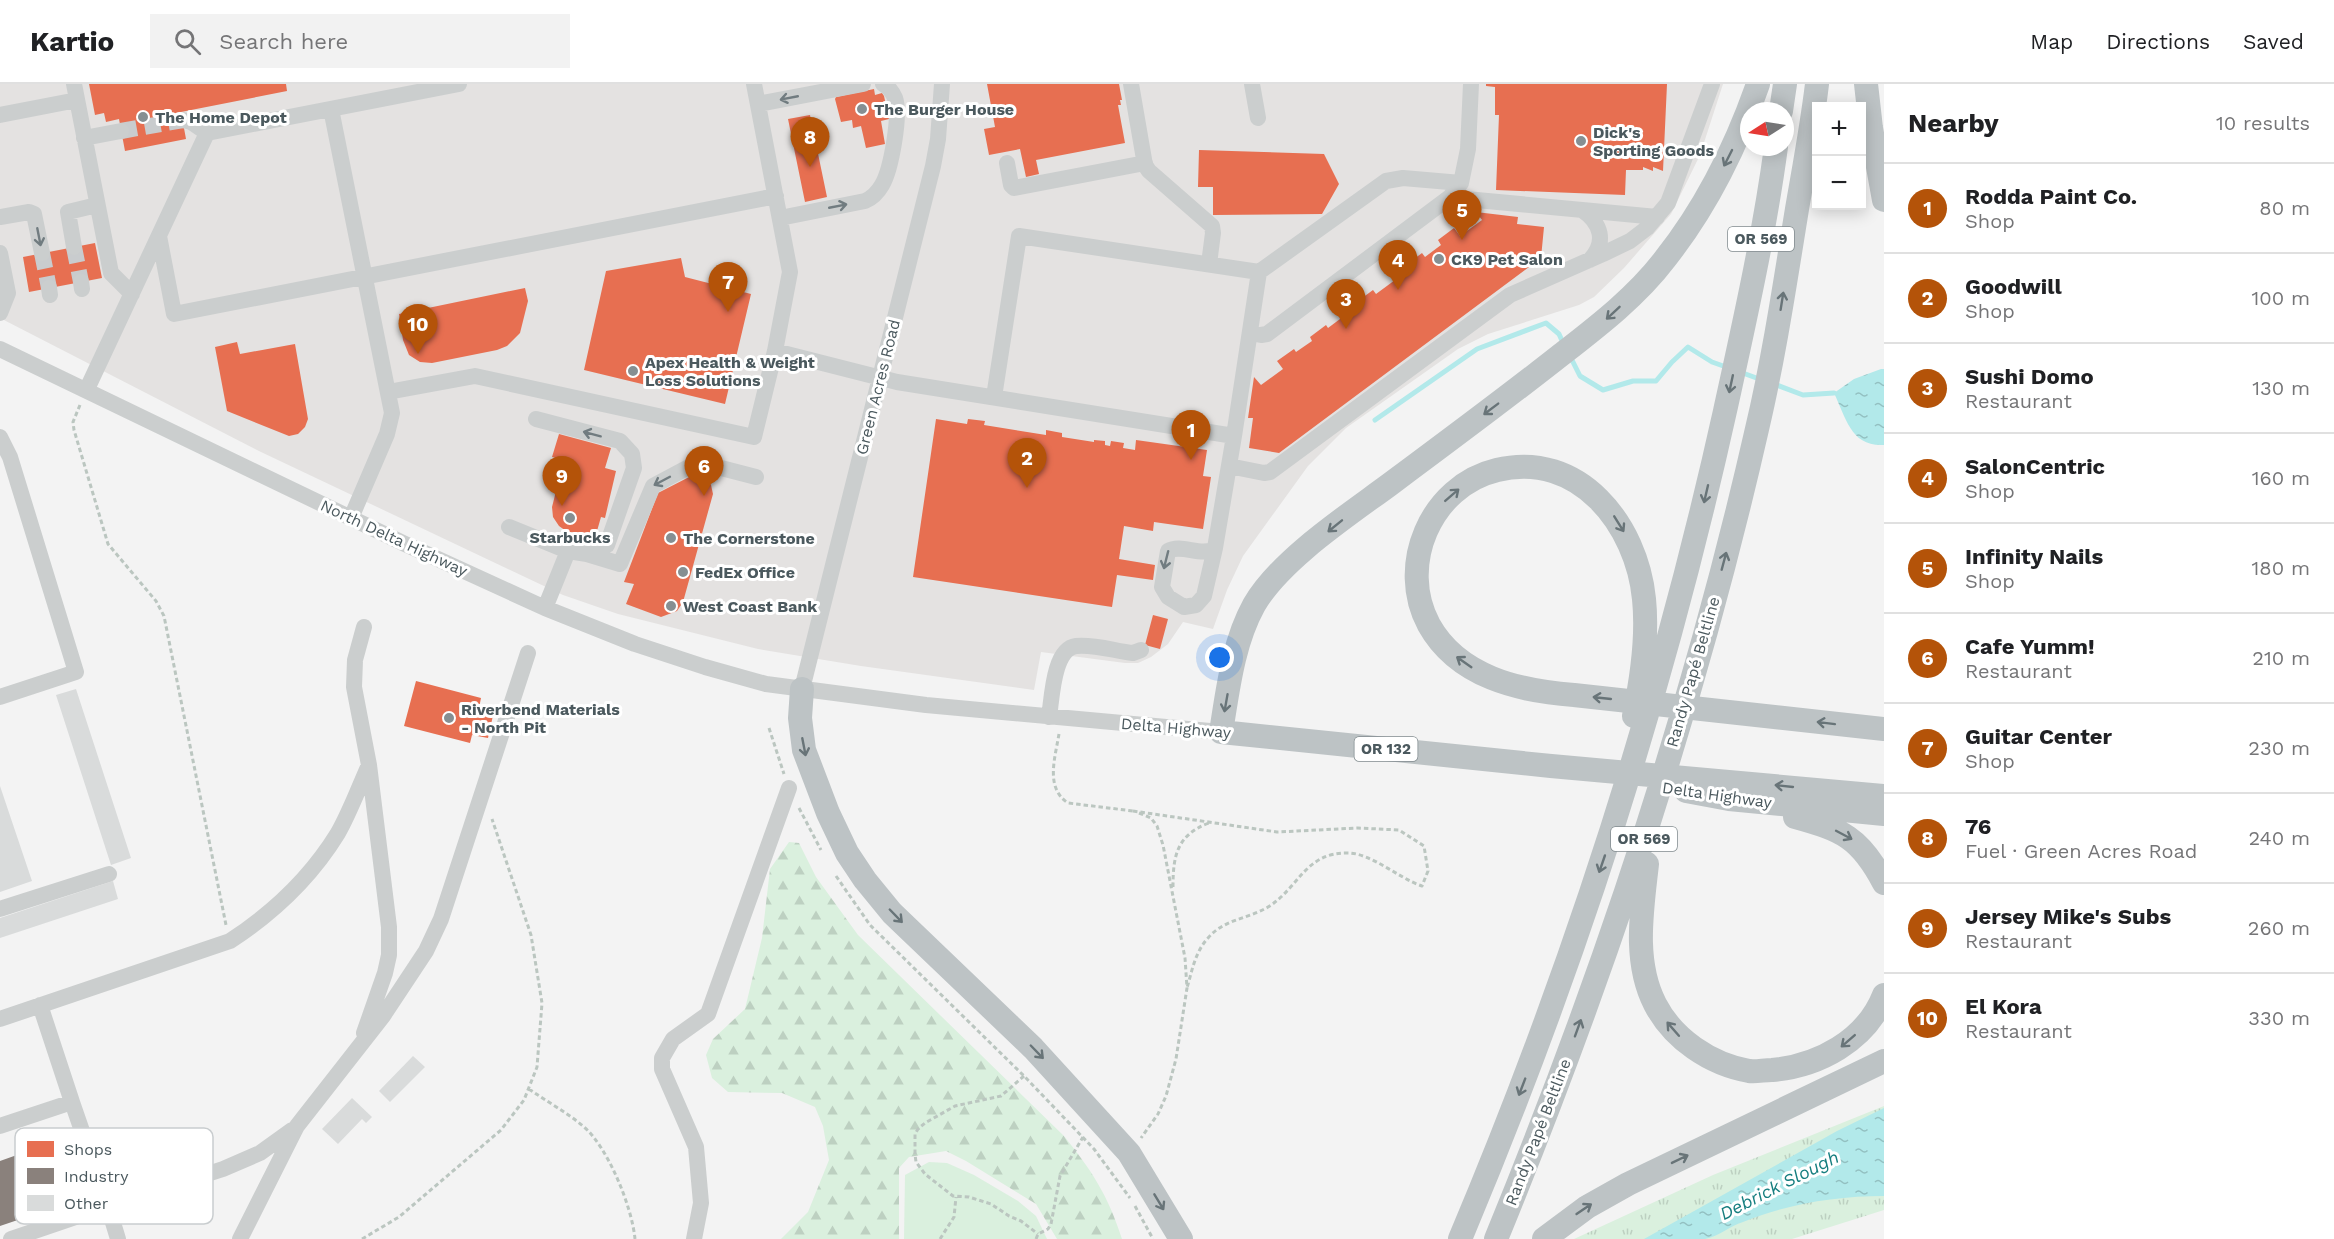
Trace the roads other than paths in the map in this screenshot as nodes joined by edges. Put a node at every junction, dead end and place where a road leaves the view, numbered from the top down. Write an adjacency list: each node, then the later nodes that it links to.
1 (459, 84): 17 (street)
2 (753, 84): 16 (street)
3 (863, 84): 16 (street, one-way to 16)
4 (883, 84): 34 (street, one-way to 4)
5 (942, 84): 48 (street, Green Acres Road)
6 (1131, 84): 26 (street)
7 (1252, 84): 19 (street)
8 (1471, 84): 27 (street)
9 (1712, 84): 33 (street)
10 (1758, 84): 70 (highway, one-way to 70)
11 (1785, 84): 15 (highway)
12 (1817, 84): 76 (highway, Randy Papé Beltline / OR 569, one-way to 12)
13 (1866, 84): 29 (highway)
14 (75, 92): 18 (street); 23 (street)
15 (1783, 102)
16 (758, 104): 28 (street)
17 (331, 109): 22 (street); 42 (street)
18 (0, 115)
19 (1258, 118)
20 (183, 120): 22 (street)
21 (121, 131): 23 (street)
22 (207, 133): 35 (street)
23 (84, 138): 30 (street)
24 (1774, 156): 77 (highway, Randy Papé Beltline / OR 569, one-way to 77)
25 (1007, 163): 26 (street)
26 (1145, 163): 40 (street)
27 (1458, 188): 31 (street); 41 (street); 45 (street)
28 (776, 196): 34 (street); 42 (street)
29 (1884, 200)
30 (97, 205): 36 (street); 43 (street)
31 (1582, 210): 33 (street); 39 (street)
32 (0, 217): 38 (street, one-way to 38)
33 (1657, 217): 39 (street)
34 (780, 218): 47 (street)
35 (159, 236): 42 (street); 43 (street)
36 (74, 247)
37 (0, 253): 44 (street)
38 (42, 253)
39 (1589, 260): 55 (street)
40 (1209, 264): 41 (street); 51 (street)
41 (1259, 272): 45 (street)
42 (366, 278): 50 (street)
43 (132, 294): 49 (street)
44 (0, 313)
45 (1250, 333): 53 (street)
46 (0, 349): 49 (street, North Delta Highway)
47 (775, 351): 48 (street); 50 (street)
48 (880, 379): 51 (street); 66 (street, Green Acres Road)
49 (87, 389): 57 (street, North Delta Highway)
50 (388, 392): 57 (street)
51 (994, 397): 53 (street)
52 (536, 418): 61 (street, one-way to 52)
53 (1234, 436): 55 (street)
54 (0, 437): 67 (street)
55 (1229, 466): 59 (street)
56 (756, 477): 61 (street, one-way to 61)
57 (351, 518): 62 (street, North Delta Highway)
58 (509, 527): 60 (street)
59 (1215, 548)
60 (568, 551): 61 (street); 62 (street)
61 (587, 554)
62 (545, 608): 66 (street, North Delta Highway)
63 (364, 627): 71 (street)
64 (1141, 650): 68 (street)
65 (528, 653): 84 (street)
66 (802, 689): 68 (street, Delta Highway / OR 132); 97 (highway, one-way to 97)
67 (0, 697)
68 (1055, 717): 70 (street, Delta Highway / OR 132)
69 (1884, 729): 77 (highway, one-way to 77)
70 (1221, 732): 73 (highway, Delta Highway / OR 132)
71 (369, 765): 82 (street); 84 (street)
72 (789, 788): 96 (street)
73 (1728, 790): 74 (highway, Delta Highway / OR 132, one-way to 73); 75 (highway, Delta Highway / OR 132); 79 (highway, one-way to 79)
74 (1884, 796)
75 (1884, 814)
76 (1652, 817): 81 (highway, one-way to 76); 99 (highway, Randy Papé Beltline / OR 569, one-way to 76)
77 (1611, 836): 98 (highway, Randy Papé Beltline / OR 569, one-way to 98)
78 (109, 874): 80 (street)
79 (1884, 883)
80 (0, 909)
81 (1884, 995)
82 (40, 1005): 83 (street); 86 (street)
83 (0, 1018)
84 (360, 1045): 88 (street)
85 (1884, 1061): 100 (highway, one-way to 85)
86 (72, 1102): 87 (street); 89 (street)
87 (0, 1126)
88 (297, 1126): 90 (street); 95 (street)
89 (81, 1128)
90 (213, 1172)
91 (55, 1224): 93 (street)
92 (113, 1224): 94 (street)
93 (11, 1239)
94 (118, 1239)
95 (240, 1239)
96 (694, 1239)
97 (1181, 1239)
98 (1460, 1239)
99 (1496, 1239)
100 (1544, 1239)

